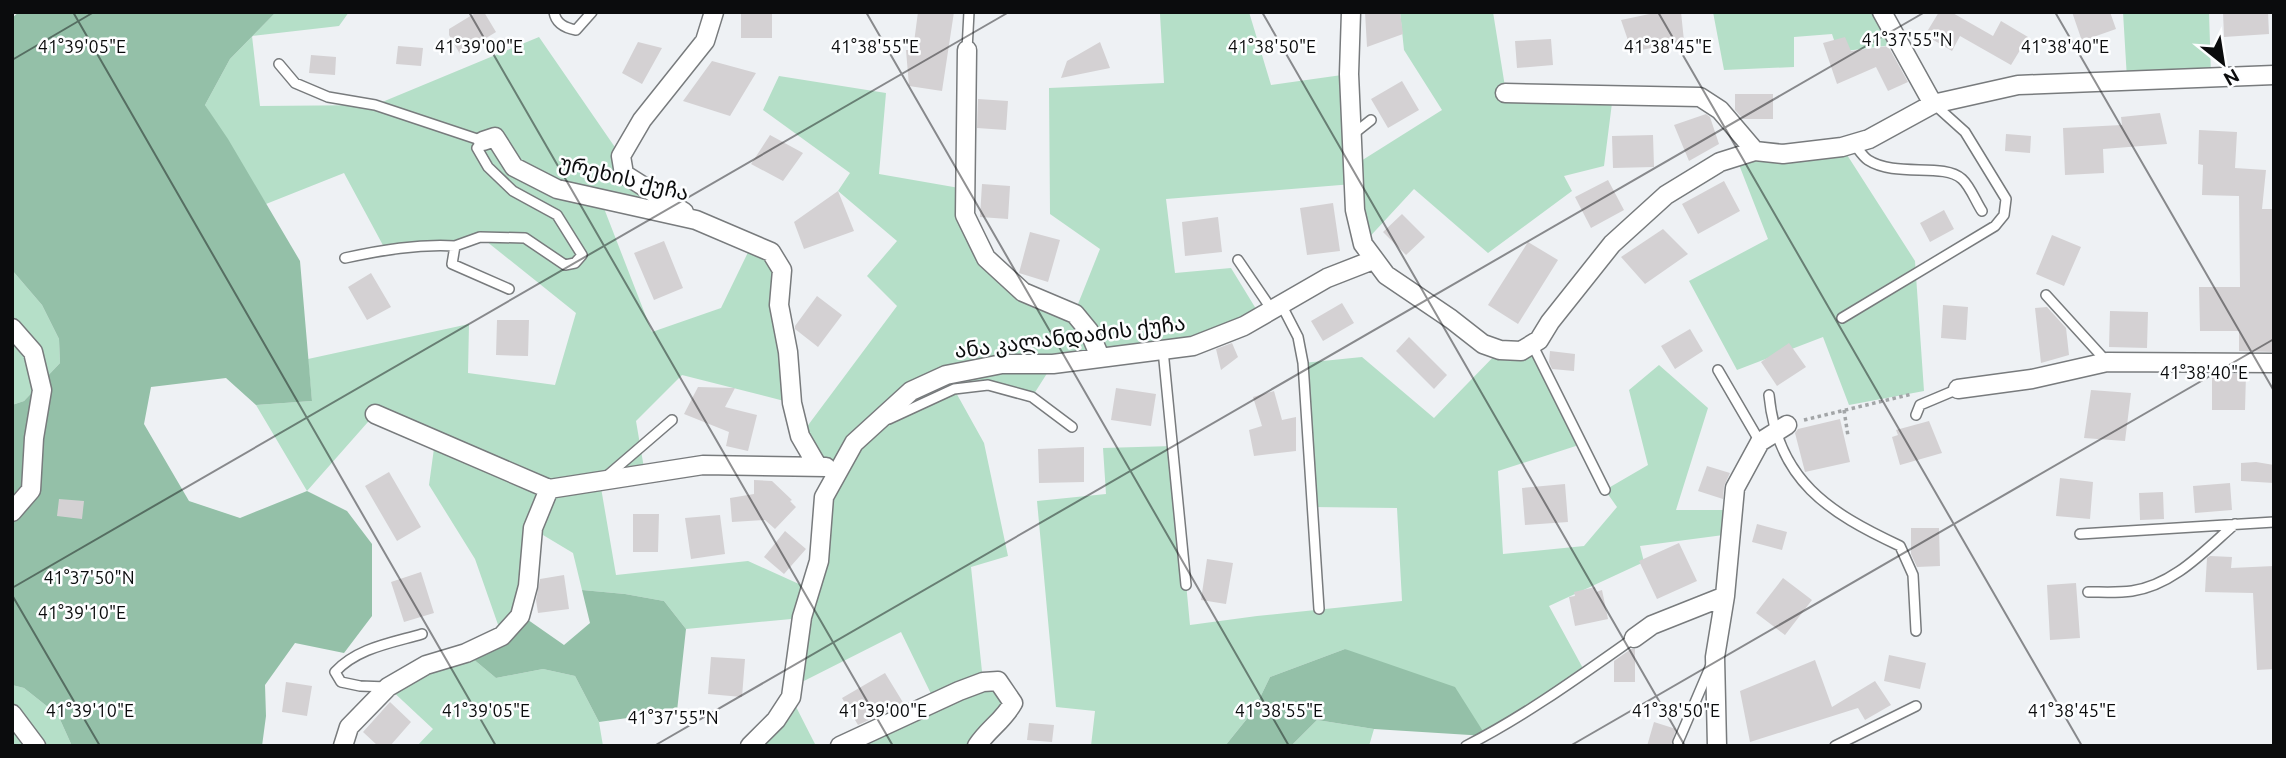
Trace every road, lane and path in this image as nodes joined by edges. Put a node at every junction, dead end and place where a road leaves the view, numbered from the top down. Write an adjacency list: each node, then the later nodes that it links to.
1 (554, 12): 2 (lane)
2 (593, 12)
3 (714, 12): 18 (street, ურეხის ქუჩა)
4 (969, 12): 7 (lane)
5 (1351, 12): 13 (street)
6 (1882, 12): 11 (street)
7 (967, 50): 30 (street)
8 (279, 64): 14 (lane)
9 (2274, 75): 11 (street)
10 (1505, 93): 16 (street)
11 (1933, 104): 15 (street); 26 (lane)
12 (1371, 120): 13 (lane)
13 (1352, 135): 22 (street)
14 (483, 141): 18 (street, ურეხის ქუჩა); 19 (lane)
15 (1853, 144): 16 (street); 17 (lane)
16 (1755, 151): 28 (street)
17 (1982, 211)
18 (696, 220): 46 (street, ურეხის ქუჩა)
19 (456, 246): 20 (lane); 23 (lane)
20 (345, 258)
21 (1238, 260): 25 (lane)
22 (1373, 260): 25 (street, ანა კალანდაძის ქუჩა); 28 (street)
23 (509, 289)
24 (2046, 295): 31 (lane)
25 (1277, 307): 29 (street, ანა კალანდაძის ქუჩა); 58 (lane)
26 (1842, 318)
27 (12, 328): 51 (street)
28 (1532, 344): 50 (lane)
29 (1163, 350): 30 (street, ანა კალანდაძის ქუჩა); 55 (lane)
30 (1100, 357): 43 (street, ანა კალანდაძის ქუჩა)
31 (2107, 362): 32 (street); 34 (street)
32 (2274, 363)
33 (1718, 370): 45 (lane)
34 (1958, 389): 39 (lane)
35 (1769, 395): 42 (lane)
36 (1891, 399): 37 (path)
37 (1844, 410): 42 (path); 44 (path)
38 (375, 414): 49 (street)
39 (1916, 415)
40 (672, 420): 48 (lane)
41 (1072, 427): 43 (lane)
42 (1781, 428): 45 (street); 59 (lane)
43 (870, 429): 47 (street, ანა კალანდაძის ქუჩა)
44 (1848, 436)
45 (1760, 442): 57 (street)
46 (818, 467): 47 (street); 48 (street)
47 (841, 467): 69 (street, ანა კალანდაძის ქუჩა)
48 (600, 482): 49 (street)
49 (549, 489): 63 (street)
50 (1605, 490)
51 (12, 512)
52 (2274, 522): 53 (lane)
53 (2235, 524): 54 (lane); 56 (lane)
54 (2080, 534)
55 (1186, 585)
56 (2088, 592)
57 (1725, 596): 61 (street); 62 (street)
58 (1319, 609)
59 (1916, 631)
60 (422, 634): 63 (lane)
61 (1634, 638): 72 (lane)
62 (1715, 657): 66 (lane); 73 (street)
63 (388, 687): 68 (street)
64 (1916, 706): 74 (lane)
65 (12, 714): 67 (street)
66 (1678, 742)
67 (36, 746)
68 (343, 746)
69 (750, 746)
70 (840, 746): 71 (street)
71 (977, 746)
72 (1466, 746)
73 (1717, 746)
74 (1835, 746)

